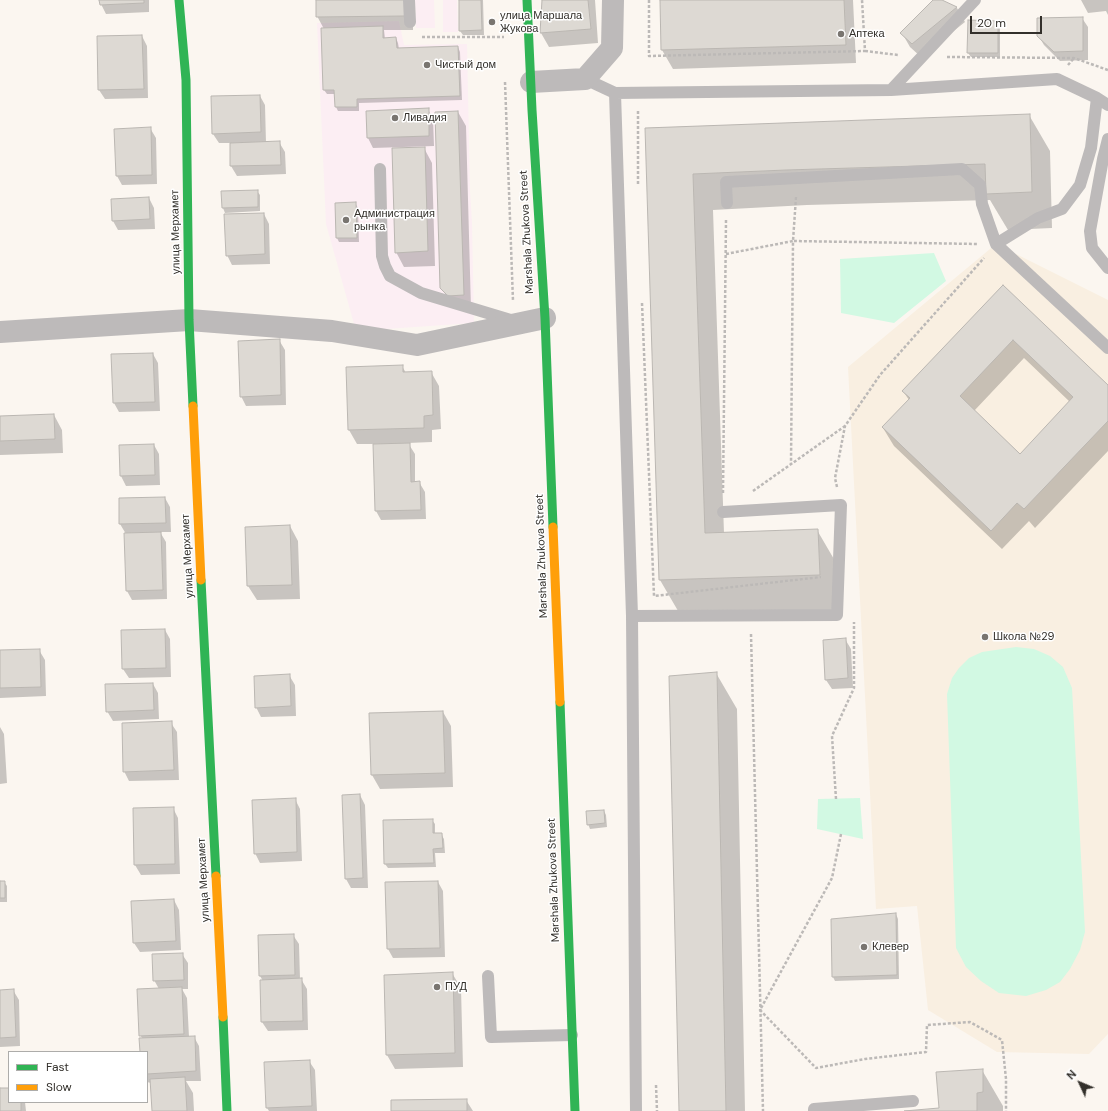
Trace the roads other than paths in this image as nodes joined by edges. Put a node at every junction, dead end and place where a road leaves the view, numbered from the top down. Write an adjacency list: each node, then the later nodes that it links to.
1 (179, 0): 19 (street, улица Мерхамет)
2 (409, 0): 6 (lane)
3 (527, 0): 8 (street, Marshala Zhukova Street)
4 (613, 0): 7 (street)
5 (975, 0): 9 (lane)
6 (410, 22)
7 (585, 79): 8 (street); 10 (lane)
8 (531, 82): 18 (street, Marshala Zhukova Street)
9 (891, 90): 10 (lane); 11 (lane)
10 (615, 93): 24 (lane)
11 (1097, 98): 12 (lane); 16 (lane)
12 (1108, 106)
13 (1108, 139): 17 (lane)
14 (380, 169): 20 (lane)
15 (727, 203): 16 (lane)
16 (996, 244): 22 (lane)
17 (1108, 268)
18 (545, 318): 20 (street); 26 (street, Marshala Zhukova Street)
19 (189, 320): 20 (street); 21 (street); 28 (street, улица Мерхамет)
20 (518, 322)
21 (0, 332)
22 (1108, 348)
23 (723, 512): 24 (lane)
24 (632, 616): 30 (lane)
25 (488, 976): 26 (lane)
26 (572, 1036): 29 (street, Marshala Zhukova Street)
27 (913, 1101): 31 (lane)
28 (227, 1111)
29 (575, 1111)
30 (636, 1111)
31 (814, 1111)

